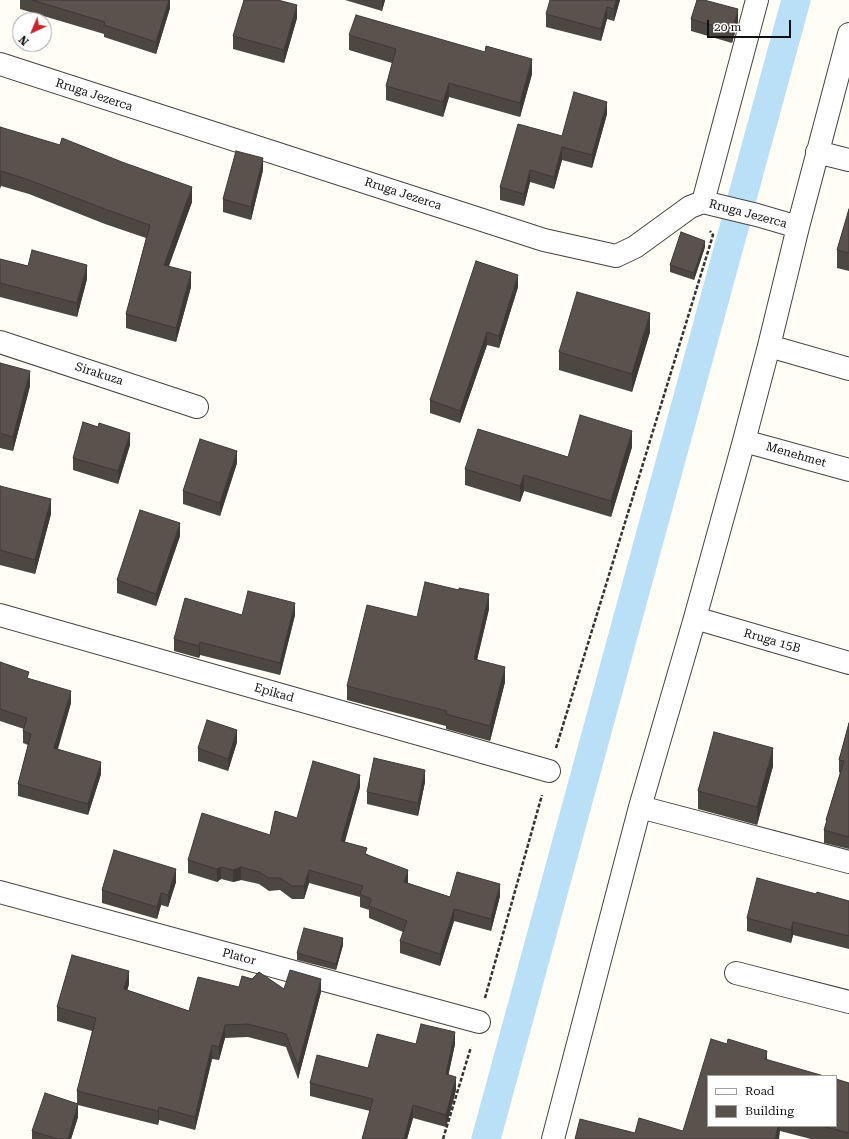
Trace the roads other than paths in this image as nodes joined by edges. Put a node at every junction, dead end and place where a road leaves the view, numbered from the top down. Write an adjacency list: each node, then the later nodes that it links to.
1 (757, 0): 6 (street)
2 (849, 34): 4 (street)
3 (0, 64): 6 (street, Rruga Jezerca)
4 (817, 152): 5 (street); 7 (street)
5 (849, 160)
6 (703, 205): 7 (street, Rruga Jezerca)
7 (798, 227): 9 (street)
8 (0, 342): 11 (street, Sirakuza)
9 (769, 346): 10 (street); 12 (street)
10 (849, 369)
11 (197, 407)
12 (744, 441): 13 (street, Menehmet); 15 (street)
13 (849, 470)
14 (0, 615): 17 (street, Epikad)
15 (695, 618): 16 (street, Rruga 15B); 18 (street)
16 (849, 663)
17 (549, 771)
18 (640, 807): 19 (street); 24 (street)
19 (849, 862)
20 (0, 892): 23 (street, Plator)
21 (736, 973): 22 (street)
22 (849, 1002)
23 (479, 1022)
24 (552, 1139)

